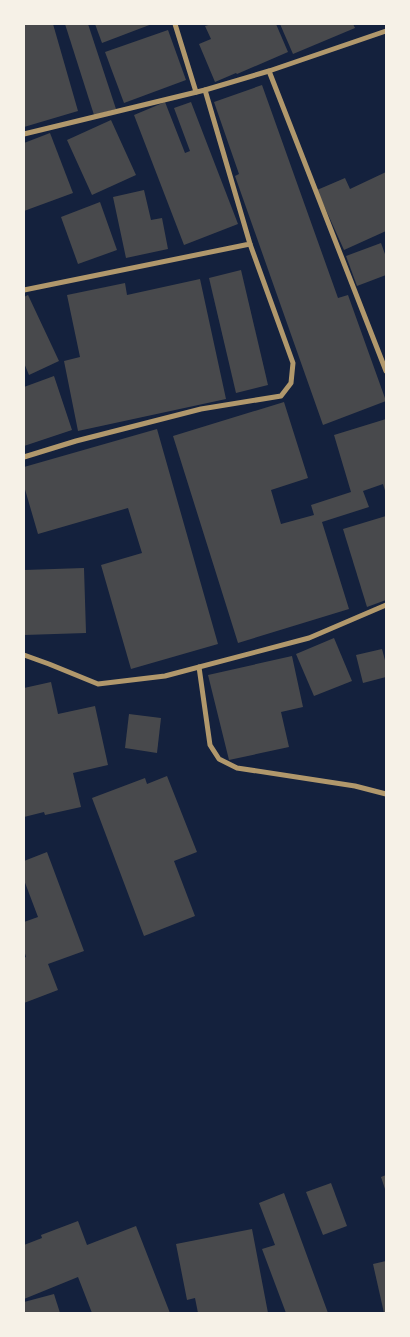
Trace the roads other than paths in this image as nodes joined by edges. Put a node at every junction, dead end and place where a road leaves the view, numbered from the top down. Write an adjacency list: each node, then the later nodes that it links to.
1 (175, 24): 5 (street)
2 (386, 31): 3 (street)
3 (269, 71): 4 (street); 9 (street)
4 (205, 90): 5 (street); 7 (street)
5 (196, 92): 6 (street)
6 (24, 134)
7 (250, 244): 8 (street); 10 (street)
8 (24, 290)
9 (386, 371)
10 (24, 457)
11 (386, 605): 13 (street)
12 (24, 655): 13 (street)
13 (198, 666): 14 (street)
14 (386, 794)

